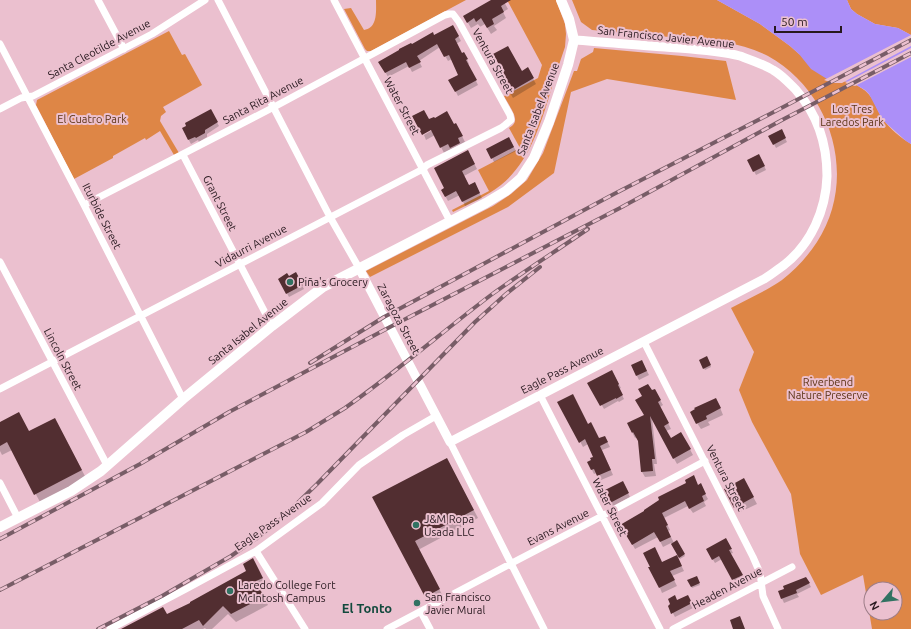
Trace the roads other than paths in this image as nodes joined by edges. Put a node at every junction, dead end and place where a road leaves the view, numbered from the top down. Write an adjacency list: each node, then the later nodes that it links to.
1 (98, 0): 9 (street)
2 (204, 0): 9 (street, Santa Cleotilde Avenue)
3 (218, 0): 12 (street, Zaragoza Street)
4 (334, 0): 10 (street, Water Street)
5 (561, 0): 7 (main road)
6 (453, 14): 10 (street, Santa Rita Avenue); 14 (street, Ventura Street)
7 (574, 40): 19 (main road, Santa Isabel Avenue); 25 (street, San Francisco Javier Avenue)
8 (0, 44): 11 (street, Iturbide Street)
9 (124, 48): 11 (street, Santa Cleotilde Avenue)
10 (365, 58): 12 (street, Santa Rita Avenue); 16 (street, Water Street)
11 (27, 97): 13 (street, Santa Cleotilde Avenue); 17 (street, Iturbide Street)
12 (274, 107): 15 (street, Santa Rita Avenue); 18 (street, Zaragoza Street)
13 (0, 109)
14 (511, 120): 16 (street, Vidaurri Avenue)
15 (183, 155): 17 (street, Santa Rita Avenue); 21 (street, Grant Street)
16 (422, 169): 18 (street, Vidaurri Avenue); 19 (street, Water Street)
17 (84, 205): 23 (street, Iturbide Street)
18 (330, 217): 21 (street, Vidaurri Avenue); 22 (street, Zaragoza Street)
19 (450, 222): 22 (main road, Santa Isabel Avenue)
20 (0, 262): 26 (street, Lincoln Street)
21 (239, 265): 23 (street, Vidaurri Avenue); 24 (street, Grant Street)
22 (359, 268): 24 (main road, Santa Isabel Avenue); 30 (street, Zaragoza Street)
23 (140, 316): 26 (street, Vidaurri Avenue); 29 (street, Iturbide Street)
24 (272, 326): 29 (main road, Santa Isabel Avenue)
25 (644, 342): 28 (street, Eagle Pass Avenue); 32 (street, Ventura Street)
26 (52, 361): 27 (street, Vidaurri Avenue); 33 (street, Lincoln Street)
27 (0, 389)
28 (540, 395): 31 (street, Eagle Pass Avenue); 35 (street, Water Street)
29 (183, 399): 33 (main road, Santa Isabel Avenue)
30 (436, 416): 31 (street, Zaragoza Street); 38 (street, Eagle Pass Avenue)
31 (450, 442): 39 (street, Zaragoza Street)
32 (705, 460): 35 (street, Evans Avenue); 41 (street, Ventura Street)
33 (107, 465): 36 (main road, Santa Isabel Avenue)
34 (0, 483): 36 (street)
35 (602, 516): 39 (street, Evans Avenue); 48 (street, Water Street)
36 (18, 518): 37 (main road, Santa Isabel Avenue)
37 (0, 527)
38 (256, 551): 43 (street, Eagle Pass Avenue); 44 (street)
39 (510, 564): 42 (street, Evans Avenue); 47 (street, Zaragoza Street)
40 (792, 567): 41 (street, Headen Avenue)
41 (761, 582): 49 (street, Headen Avenue); 50 (street, Ventura Street)
42 (421, 612): 45 (street, Evans Avenue); 46 (street)
43 (110, 629)
44 (305, 629)
45 (387, 629)
46 (430, 629)
47 (544, 629)
48 (660, 629)
49 (673, 629)
50 (778, 629)

